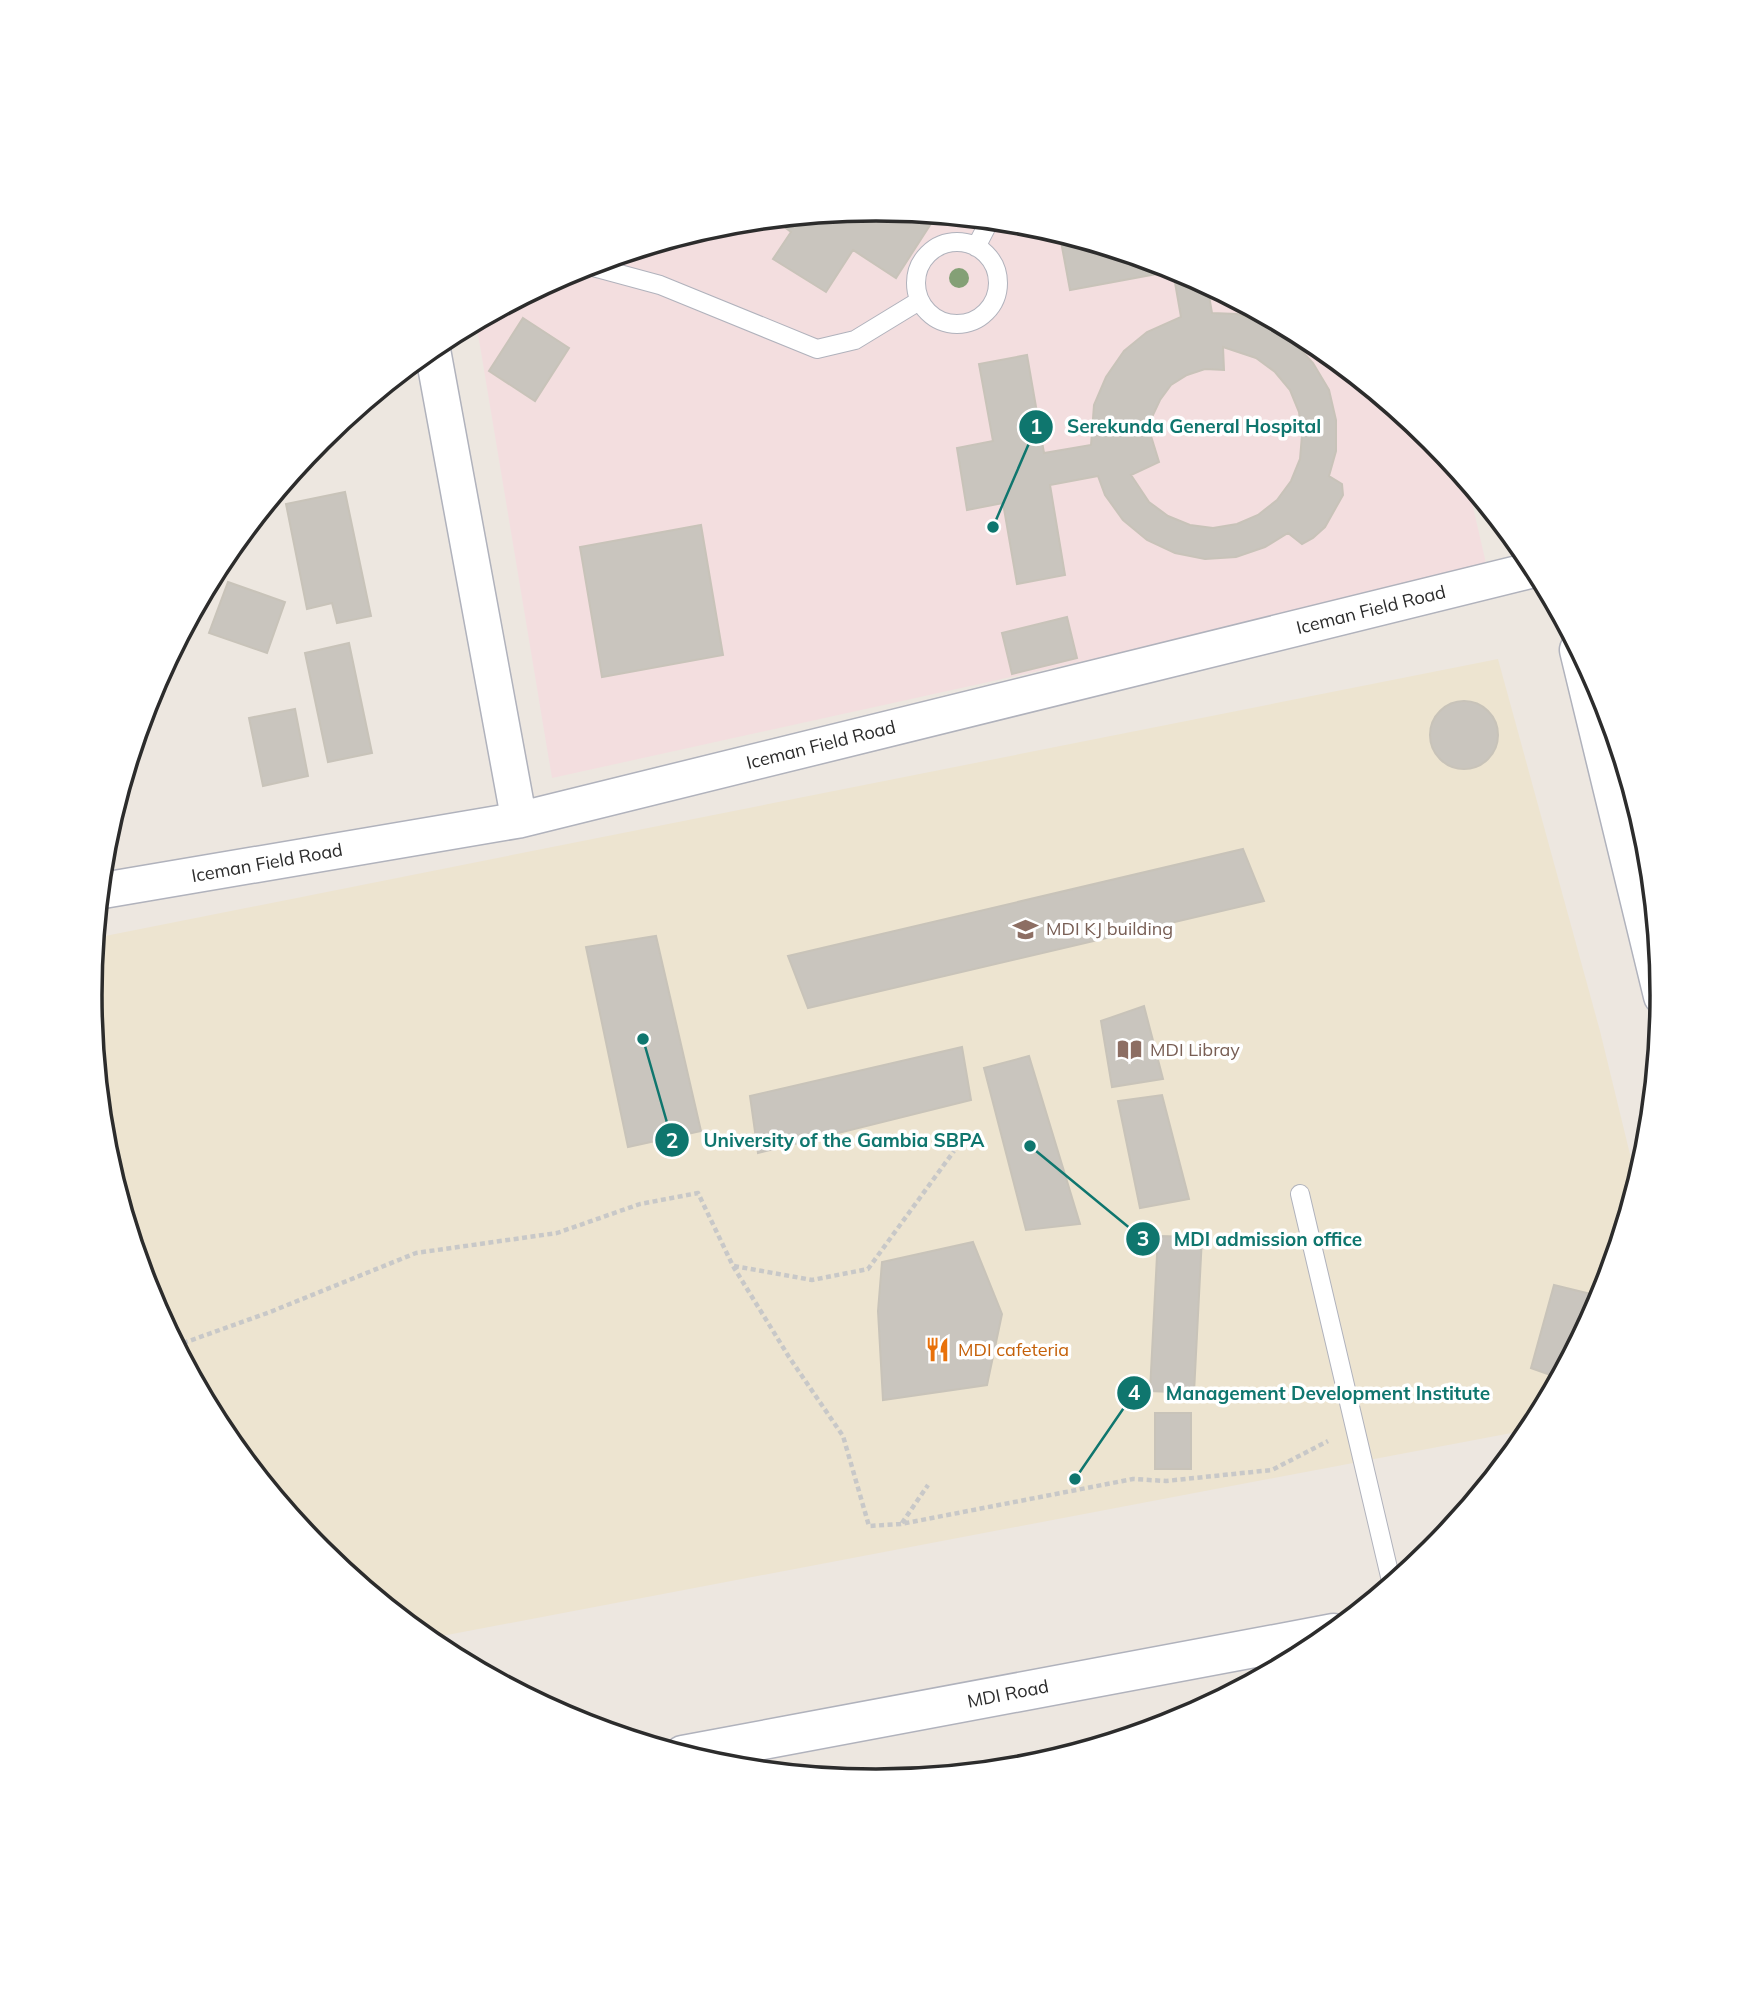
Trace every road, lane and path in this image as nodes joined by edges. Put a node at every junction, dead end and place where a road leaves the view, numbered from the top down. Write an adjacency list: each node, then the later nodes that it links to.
1 (985, 229): 2 (lane)
2 (976, 247): 4 (lane); 4 (lane)
3 (605, 270): 4 (lane)
4 (919, 301)
5 (434, 360): 8 (street)
6 (1524, 572): 8 (street, Iceman Field Road)
7 (1590, 694): 10 (street)
8 (519, 820): 9 (street, Iceman Field Road)
9 (109, 890)
10 (1648, 934)
11 (954, 1151): 13 (path)
12 (1300, 1194): 15 (lane)
13 (733, 1266): 14 (path); 17 (path)
14 (184, 1343)
15 (1355, 1428): 17 (path); 18 (lane)
16 (928, 1485): 17 (path)
17 (901, 1524)
18 (1390, 1575)
19 (1307, 1638): 20 (street, MDI Road)
20 (706, 1751)

